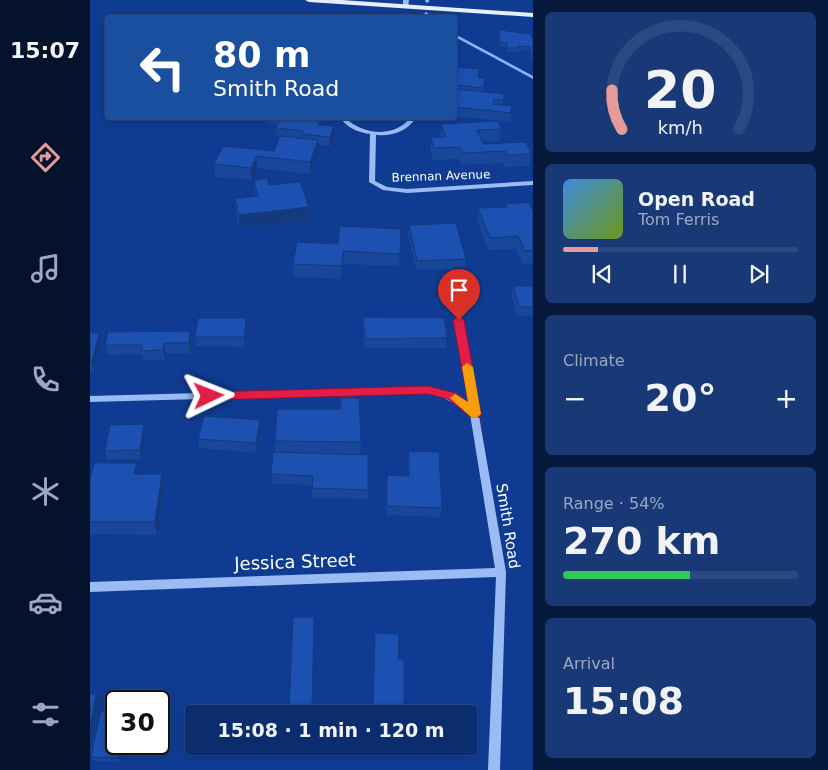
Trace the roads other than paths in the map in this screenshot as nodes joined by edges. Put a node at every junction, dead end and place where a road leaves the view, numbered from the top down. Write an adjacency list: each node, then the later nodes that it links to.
1 (309, 0): 2 (main road)
2 (406, 3): 3 (main road)
3 (533, 15)
4 (344, 120): 6 (street)
5 (412, 120): 6 (street)
6 (373, 133): 7 (street, Brennan Avenue)
7 (533, 183)
8 (459, 320): 10 (street, Smith Road)
9 (90, 399): 10 (street)
10 (476, 414): 11 (street, Smith Road)
11 (501, 572): 12 (street, Jessica Street); 13 (street, Smith Road)
12 (90, 588)
13 (494, 770)

